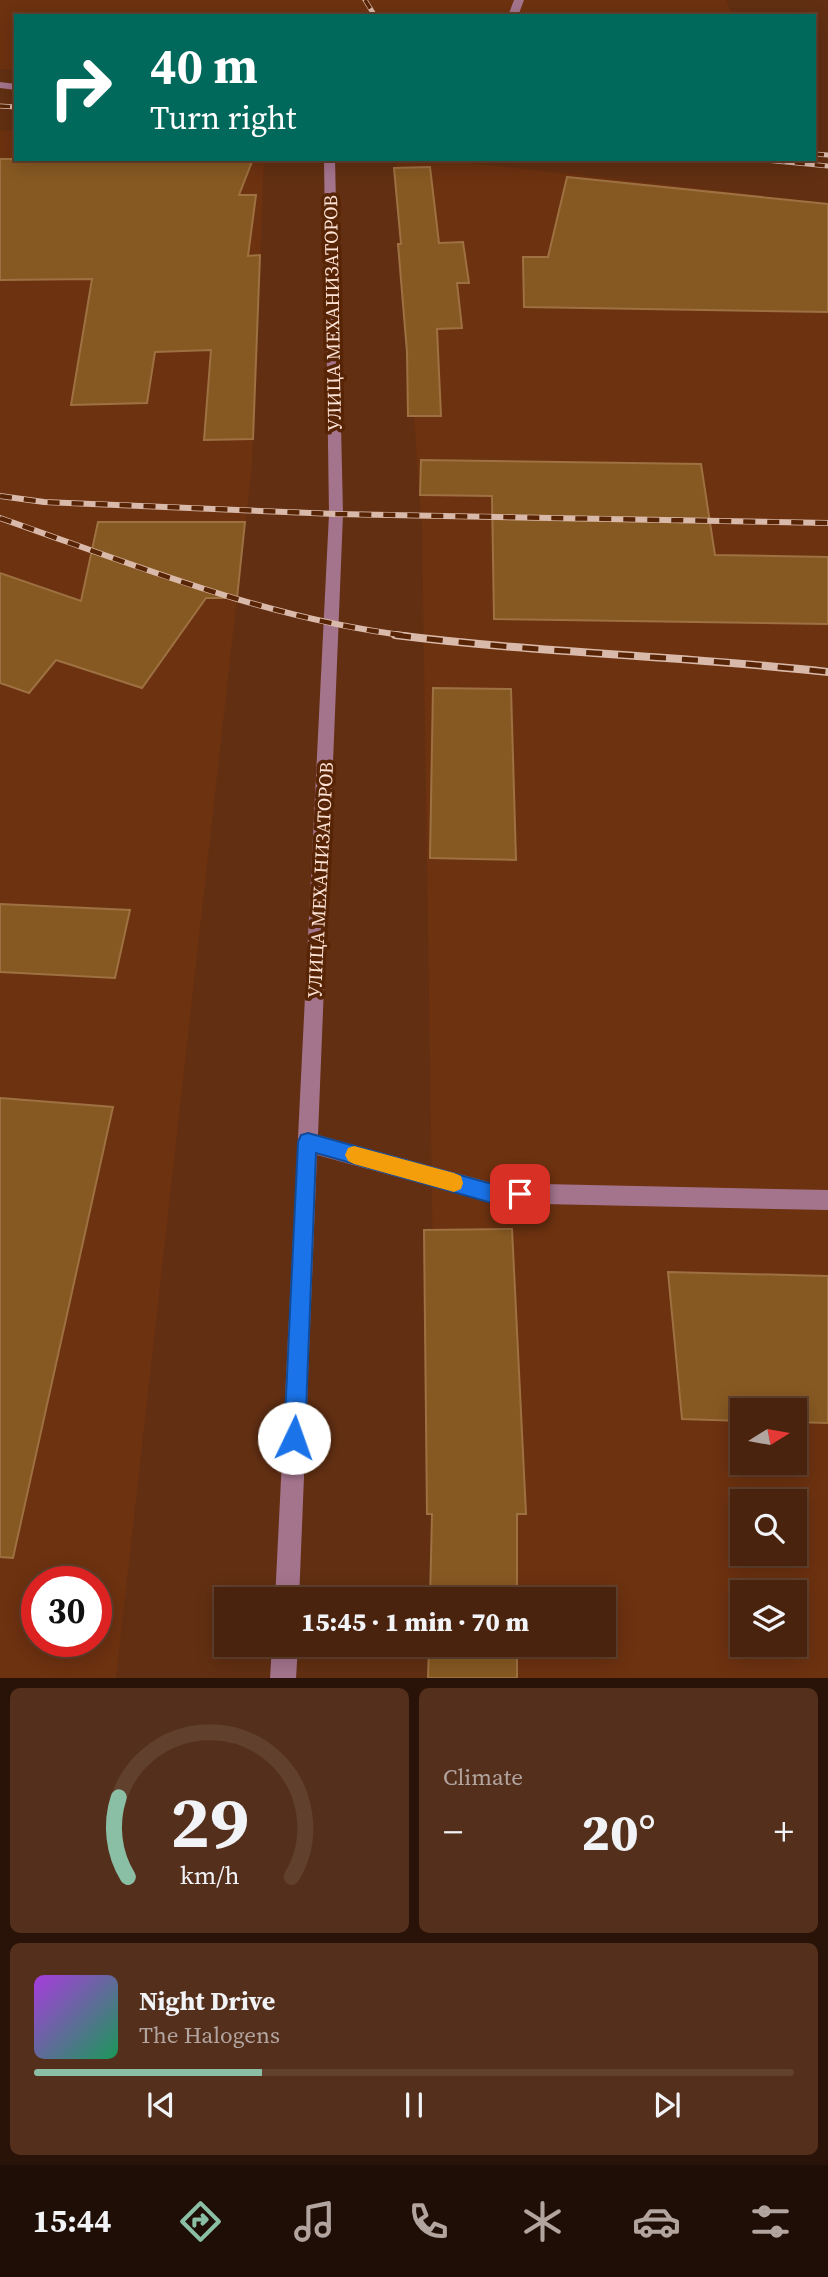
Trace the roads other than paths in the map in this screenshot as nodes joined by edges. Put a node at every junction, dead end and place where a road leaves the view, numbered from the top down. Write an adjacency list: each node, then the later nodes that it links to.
1 (329, 161): 2 (street, УЛИЦА МЕХАНИЗАТОРОВ)
2 (308, 1142): 3 (street); 4 (street, УЛИЦА МЕХАНИЗАТОРОВ)
3 (828, 1200)
4 (288, 1587)
5 (284, 1657): 6 (street)
6 (283, 1678)

